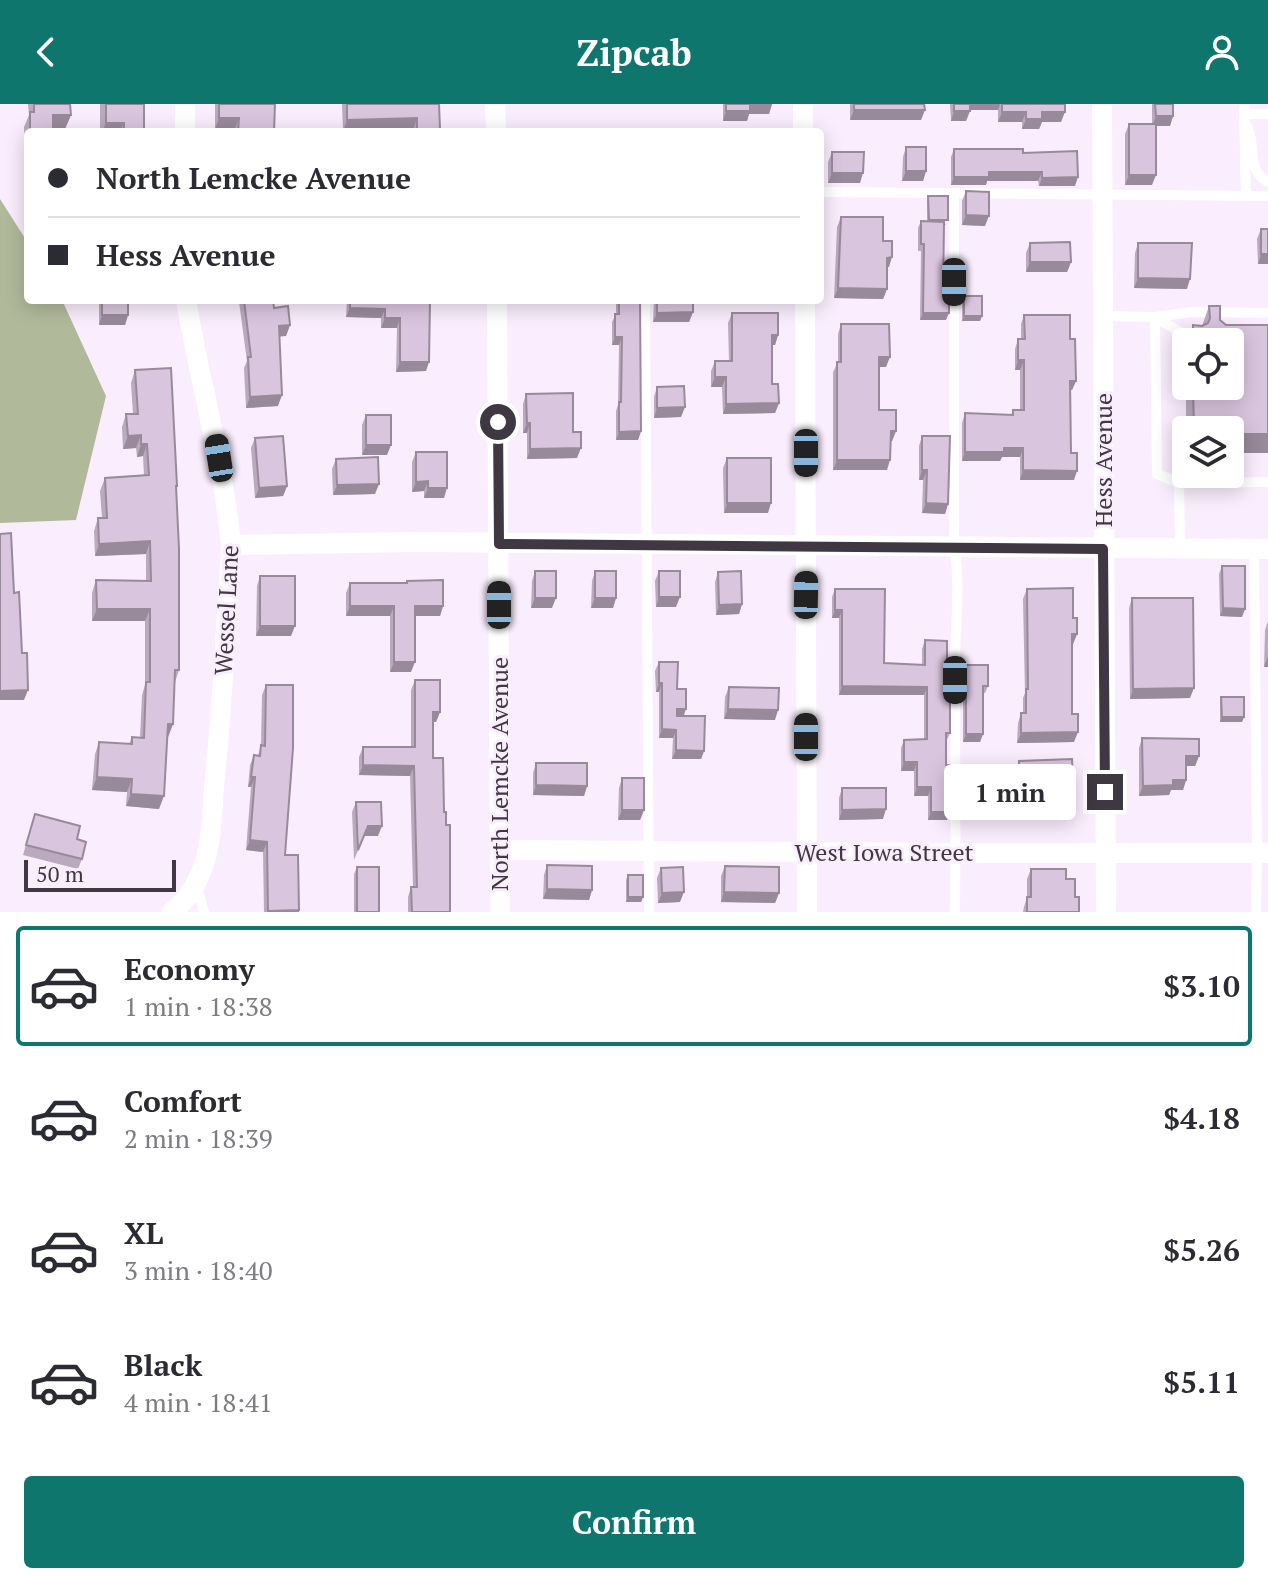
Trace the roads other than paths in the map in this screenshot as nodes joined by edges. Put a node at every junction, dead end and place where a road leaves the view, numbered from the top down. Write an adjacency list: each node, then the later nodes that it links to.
1 (185, 104): 7 (street)
2 (495, 104): 8 (street)
3 (803, 104): 9 (street)
4 (1102, 104): 13 (street, Hess Avenue)
5 (1244, 113): 6 (lane); 10 (lane); 14 (lane)
6 (1268, 114)
7 (185, 128)
8 (496, 128)
9 (803, 128)
10 (1268, 182)
11 (824, 192): 12 (lane)
12 (954, 193): 13 (lane); 32 (lane)
13 (1102, 196): 14 (lane); 21 (street, Hess Avenue)
14 (1246, 196): 15 (lane)
15 (1268, 196)
16 (187, 304): 29 (street, Wessel Lane)
17 (497, 304): 28 (street, North Lemcke Avenue)
18 (645, 304): 30 (lane)
19 (805, 304): 31 (street)
20 (1268, 313): 22 (lane)
21 (1102, 316): 22 (lane); 33 (street, Hess Avenue)
22 (1155, 317): 23 (lane); 24 (lane)
23 (1174, 328)
24 (1172, 480)
25 (1244, 482): 26 (lane)
26 (1268, 482)
27 (1179, 488): 34 (lane)
28 (499, 544): 29 (street); 30 (street); 36 (street, North Lemcke Avenue)
29 (231, 545): 42 (street, Wessel Lane)
30 (648, 545): 31 (street); 37 (lane)
31 (806, 545): 32 (street); 38 (street)
32 (954, 547): 33 (street); 39 (lane)
33 (1103, 549): 34 (street); 40 (street, Hess Avenue)
34 (1180, 549): 35 (street)
35 (1261, 549): 41 (lane)
36 (500, 850): 37 (street, West Iowa Street); 45 (street, North Lemcke Avenue)
37 (648, 851): 38 (street, West Iowa Street); 46 (lane)
38 (807, 851): 39 (street, West Iowa Street); 47 (street)
39 (955, 853): 40 (street, West Iowa Street); 48 (lane)
40 (1106, 853): 41 (street, West Iowa Street); 49 (street, Hess Avenue)
41 (1262, 853): 50 (lane)
42 (196, 883): 43 (street, Wessel Lane); 44 (lane)
43 (172, 912)
44 (204, 912)
45 (500, 912)
46 (649, 912)
47 (807, 912)
48 (955, 912)
49 (1106, 912)
50 (1256, 912)

